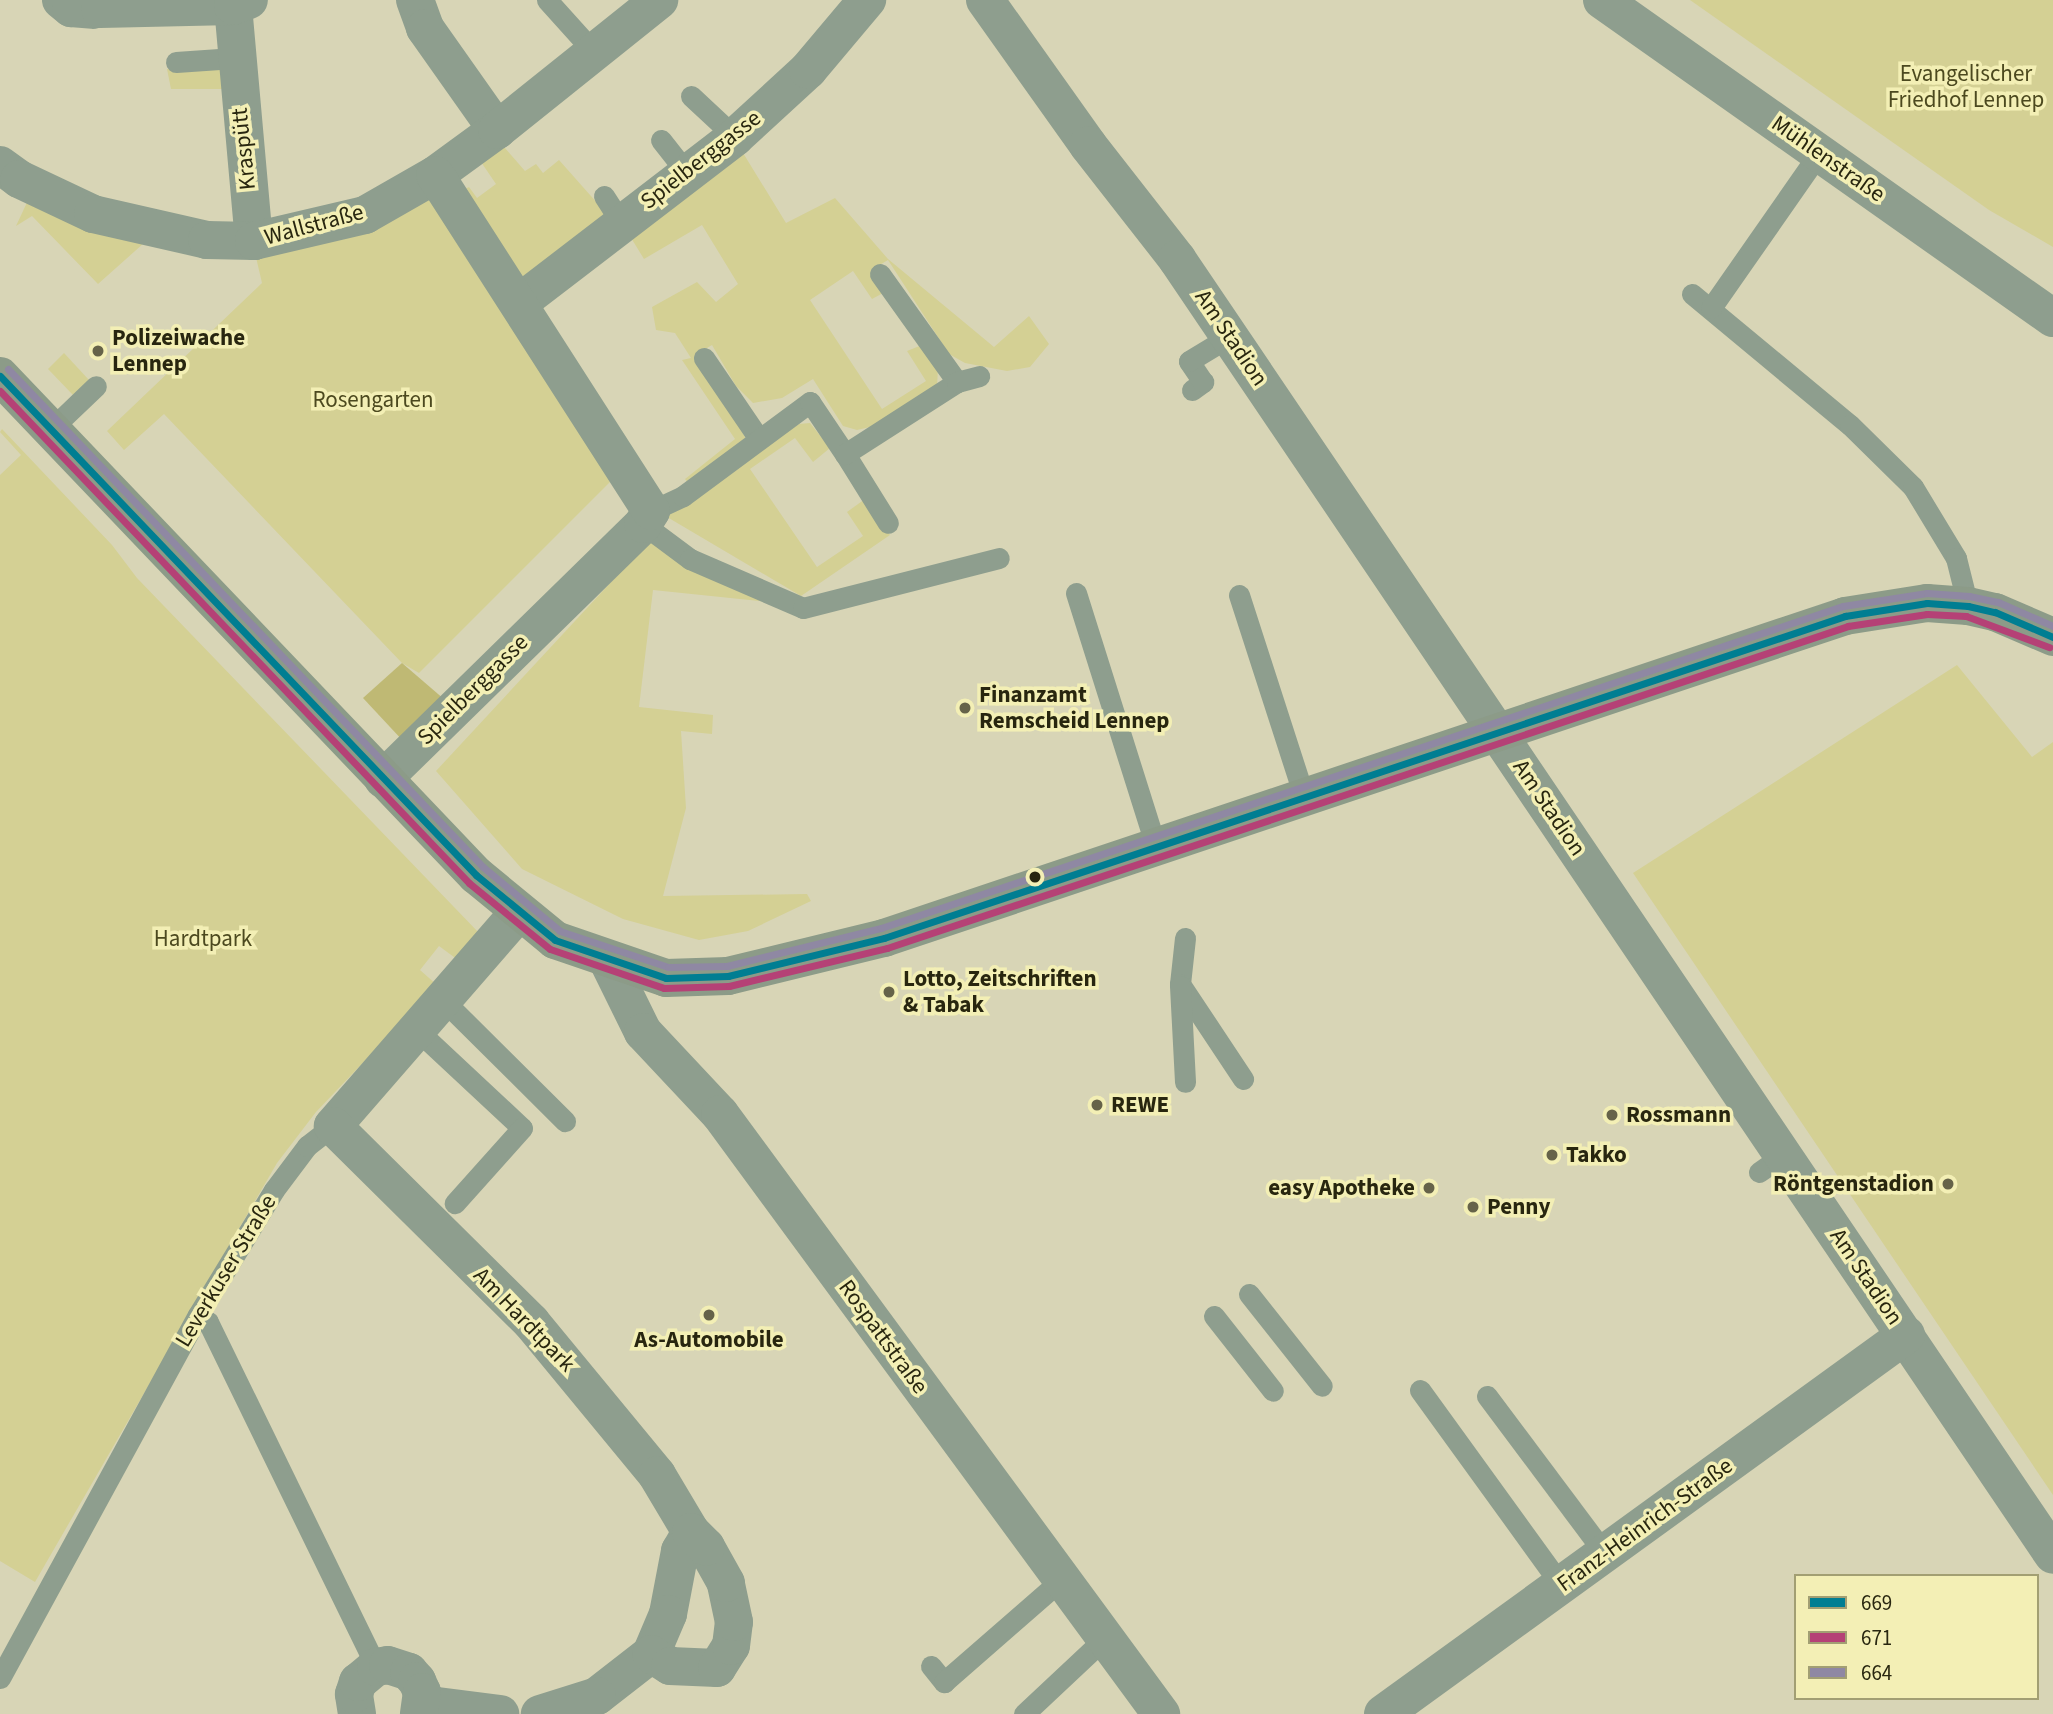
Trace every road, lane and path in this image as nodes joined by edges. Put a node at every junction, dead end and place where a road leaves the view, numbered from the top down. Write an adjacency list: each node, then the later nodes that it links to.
1 (415, 0): 13 (street)
2 (547, 0): 9 (lane)
3 (659, 0): 9 (street, Wallstraße)
4 (985, 0): 26 (street, Am Stadion)
5 (1602, 0): 16 (street, Mühlenstraße)
6 (241, 3): 8 (street, Kraspütt); 10 (street, Kraspütt)
7 (855, 4): 14 (street, Spielberggasse)
8 (85, 6)
9 (593, 51): 13 (street, Wallstraße)
10 (234, 58): 11 (lane); 20 (street, Kraspütt)
11 (176, 62)
12 (691, 96): 14 (lane)
13 (497, 130): 19 (street, Wallstraße)
14 (735, 137): 18 (street, Spielberggasse)
15 (661, 140): 18 (lane)
16 (1819, 153): 24 (lane); 25 (street, Mühlenstraße)
17 (0, 166): 20 (street, Wallstraße)
18 (687, 173): 23 (street, Spielberggasse)
19 (449, 184): 20 (street, Wallstraße); 23 (street)
20 (254, 241)
21 (880, 274): 30 (lane)
22 (1692, 295): 24 (lane)
23 (519, 303): 36 (street)
24 (1711, 308): 41 (lane)
25 (2053, 318)
26 (1227, 338): 32 (lane); 43 (street, Am Stadion)
27 (705, 358): 34 (lane)
28 (0, 376): 33 (street)
29 (979, 376): 30 (lane)
30 (957, 382): 35 (lane)
31 (96, 386): 33 (lane)
32 (1192, 390)
33 (51, 429): 44 (street)
34 (760, 439): 35 (lane, Spielberggasse); 36 (lane, Spielberggasse)
35 (845, 454): 37 (lane, Spielberggasse)
36 (647, 517): 38 (lane); 44 (street, Spielberggasse)
37 (888, 523)
38 (999, 558)
39 (1076, 593): 46 (lane)
40 (1239, 595): 45 (lane)
41 (1968, 606): 42 (street); 43 (street)
42 (2053, 637)
43 (1497, 731): 45 (street); 61 (street, Am Stadion)
44 (383, 779): 47 (street)
45 (1304, 796): 46 (street)
46 (1156, 847): 49 (street)
47 (519, 912): 49 (street); 51 (street, Leverkuser Straße)
48 (1185, 938): 50 (lane)
49 (608, 961): 69 (street, Rospattstraße)
50 (1180, 984): 53 (lane); 54 (lane)
51 (443, 1000): 52 (street, Leverkuser Straße); 55 (lane)
52 (418, 1031): 56 (street, Leverkuser Straße); 57 (lane)
53 (1243, 1079)
54 (1185, 1082)
55 (565, 1121)
56 (334, 1126): 59 (lane, Leverkuser Straße); 66 (street, Am Hardtpark)
57 (455, 1203)
58 (1249, 1294): 62 (lane)
59 (198, 1315): 74 (lane); 75 (lane, Leverkuser Straße)
60 (1214, 1316): 64 (lane)
61 (1906, 1335): 67 (street, Franz-Heinrich-Straße); 68 (street, Am Stadion)
62 (1322, 1386)
63 (1420, 1390): 70 (lane)
64 (1273, 1391)
65 (1487, 1396): 67 (lane)
66 (691, 1532): 72 (street); 72 (street, Am Hardtpark)
67 (1605, 1554): 70 (street, Franz-Heinrich-Straße)
68 (2053, 1555)
69 (1061, 1580): 71 (street, Rospattstraße); 73 (lane)
70 (1561, 1585): 82 (street, Franz-Heinrich-Straße)
71 (1106, 1637): 80 (lane); 81 (street, Rospattstraße)
72 (651, 1654): 79 (street)
73 (931, 1666)
74 (376, 1667): 76 (street); 77 (street)
75 (0, 1678)
76 (421, 1709): 78 (street)
77 (357, 1714)
78 (500, 1714)
79 (540, 1714)
80 (1024, 1714)
81 (1161, 1714)
82 (1383, 1714)

